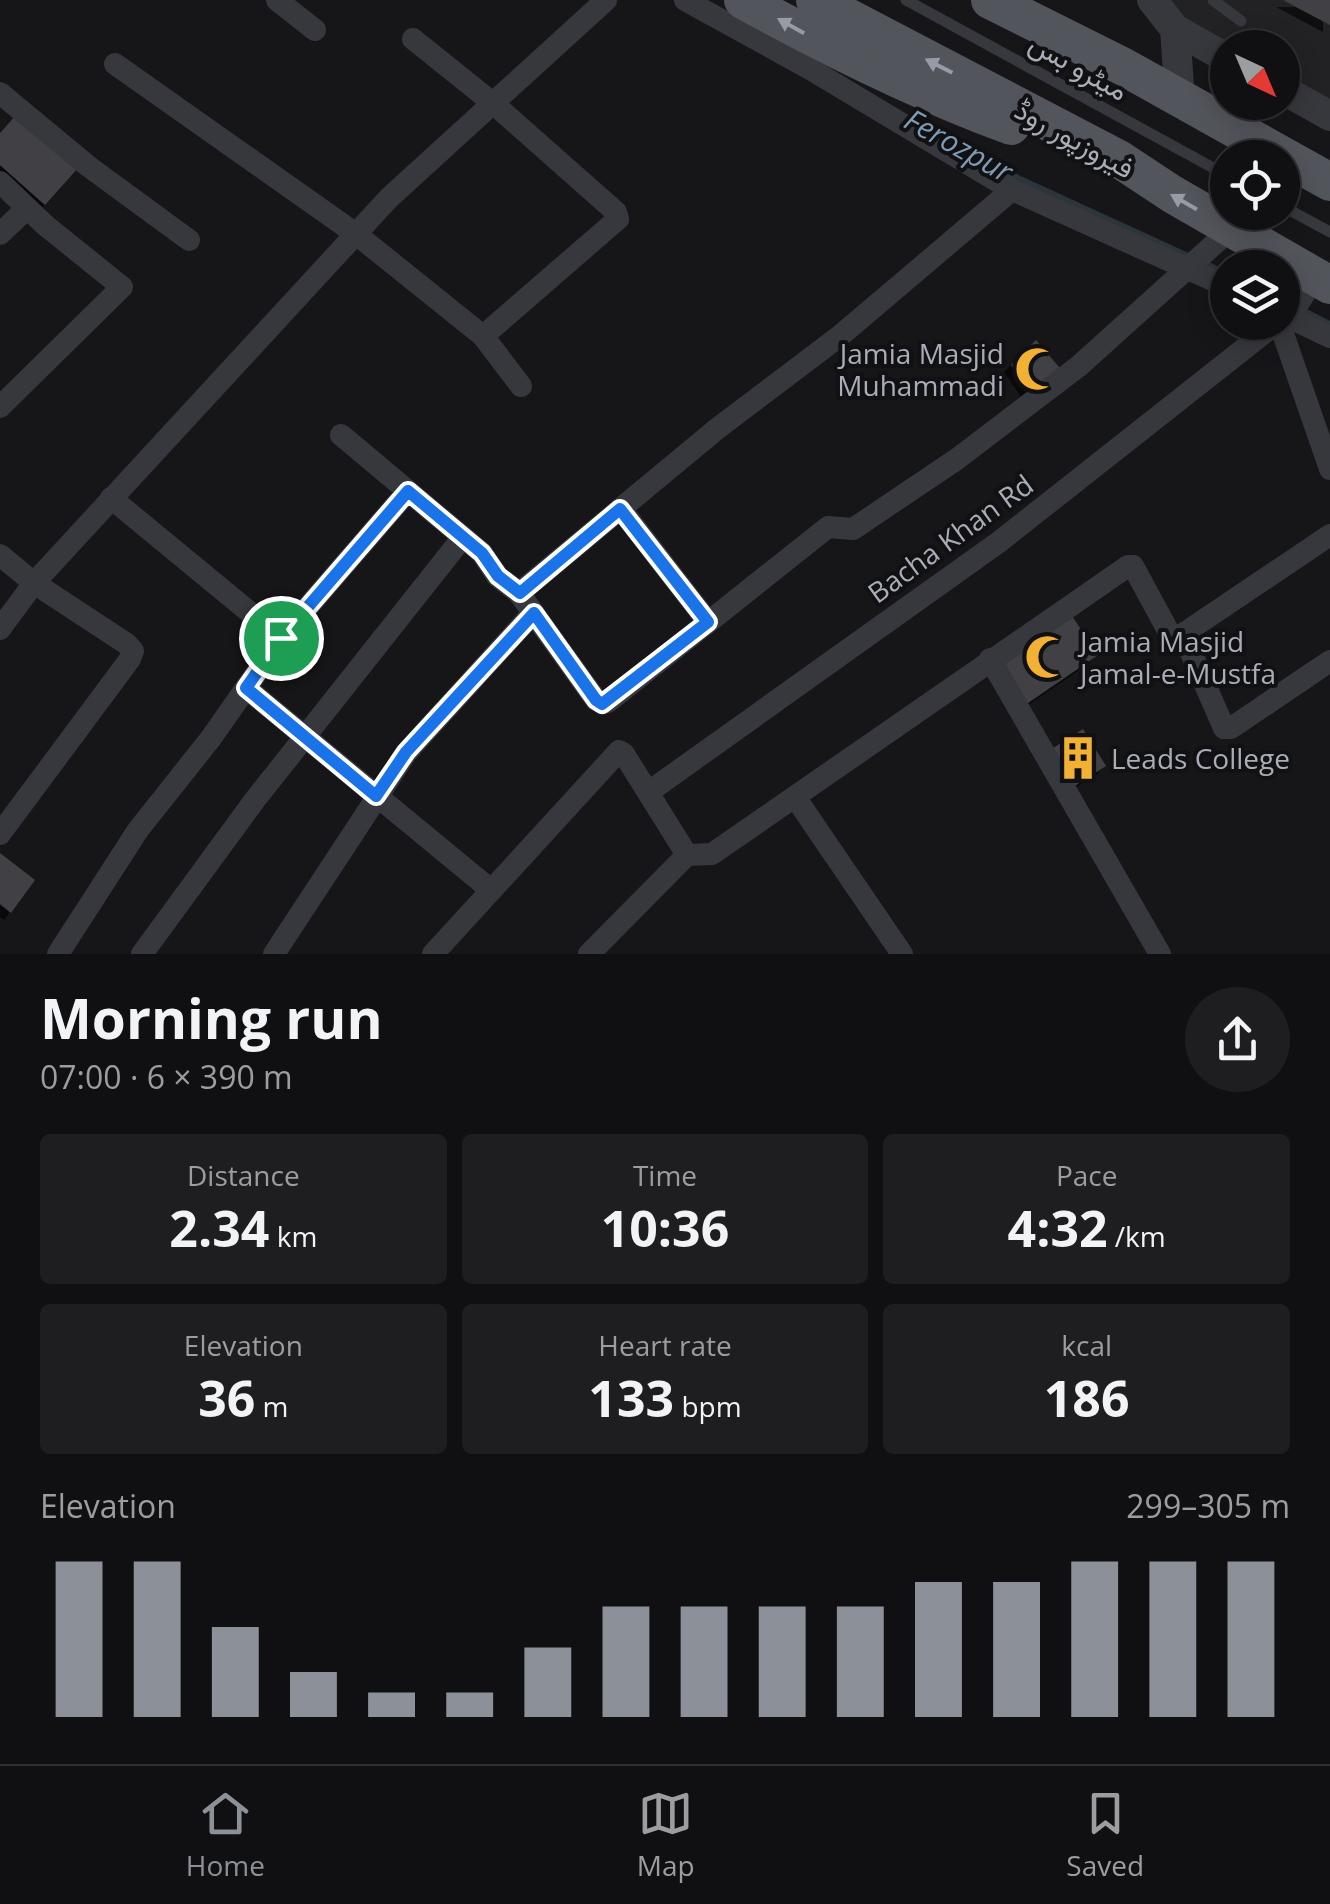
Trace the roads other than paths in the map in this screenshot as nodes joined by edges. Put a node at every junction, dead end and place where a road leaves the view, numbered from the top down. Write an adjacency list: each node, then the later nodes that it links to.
1 (278, 0): 13 (street)
2 (606, 0): 21 (street)
3 (686, 0): 27 (street)
4 (743, 0): 23 (main road, one-way to 4)
5 (816, 0): 23 (main road, فیروزپور روڈ, one-way to 5)
6 (906, 0): 24 (lane, میٹرو بس)
7 (990, 0): 17 (main road)
8 (1030, 0): 17 (main road)
9 (1152, 0): 12 (street)
10 (1213, 0): 11 (lane)
11 (1241, 21)
12 (1174, 29): 15 (street); 19 (street)
13 (315, 30)
14 (413, 39): 21 (street)
15 (1210, 49)
16 (115, 64): 35 (street)
17 (1124, 67): 19 (main road)
18 (0, 93): 36 (street)
19 (1180, 100): 26 (main road)
20 (1300, 100): 22 (street)
21 (494, 104): 35 (street); 42 (street)
22 (1330, 116)
23 (1119, 159): 29 (main road, فیروزپور روڈ, one-way to 23)
24 (1210, 166)
25 (0, 182): 28 (street)
26 (1330, 182)
27 (1012, 190): 37 (street); 52 (street)
28 (27, 208): 34 (street); 47 (street)
29 (1210, 216)
30 (1300, 216): 33 (lane)
31 (1230, 230): 37 (street)
32 (1233, 230): 39 (main road, فیروزپور روڈ)
33 (1330, 232)
34 (0, 234)
35 (356, 234): 42 (street); 51 (street)
36 (190, 240)
37 (1186, 268): 38 (street); 59 (street)
38 (1210, 279)
39 (1323, 281): 40 (street, Bacha Khan Rd)
40 (1300, 304)
41 (1300, 326): 43 (street)
42 (483, 336): 46 (street)
43 (1330, 337)
44 (1255, 340): 67 (street, Bacha Khan Rd)
45 (1289, 340): 49 (street)
46 (521, 386)
47 (0, 407)
48 (340, 435): 50 (street)
49 (1330, 469)
50 (408, 491): 54 (street); 62 (street)
51 (112, 498): 56 (street); 62 (street)
52 (620, 509): 57 (street); 59 (street)
53 (1330, 534): 61 (street)
54 (463, 537): 57 (street); 66 (street)
55 (0, 555): 56 (street)
56 (34, 583): 60 (street); 70 (street)
57 (520, 593): 58 (street)
58 (534, 613): 59 (street); 68 (street)
59 (708, 622)
60 (0, 629)
61 (1183, 634): 63 (street); 64 (street)
62 (281, 638): 65 (street)
63 (990, 658): 69 (street); 79 (street)
64 (1330, 661)
65 (246, 688): 66 (street); 73 (street)
66 (306, 736): 68 (street); 74 (street)
67 (650, 791): 71 (street); 72 (street)
68 (376, 796): 72 (street); 75 (street)
69 (795, 798): 71 (street); 78 (street)
70 (0, 834)
71 (687, 855): 77 (street)
72 (491, 890): 76 (street)
73 (58, 954)
74 (142, 954)
75 (274, 954)
76 (433, 954)
77 (590, 954)
78 (902, 954)
79 (1160, 954)

